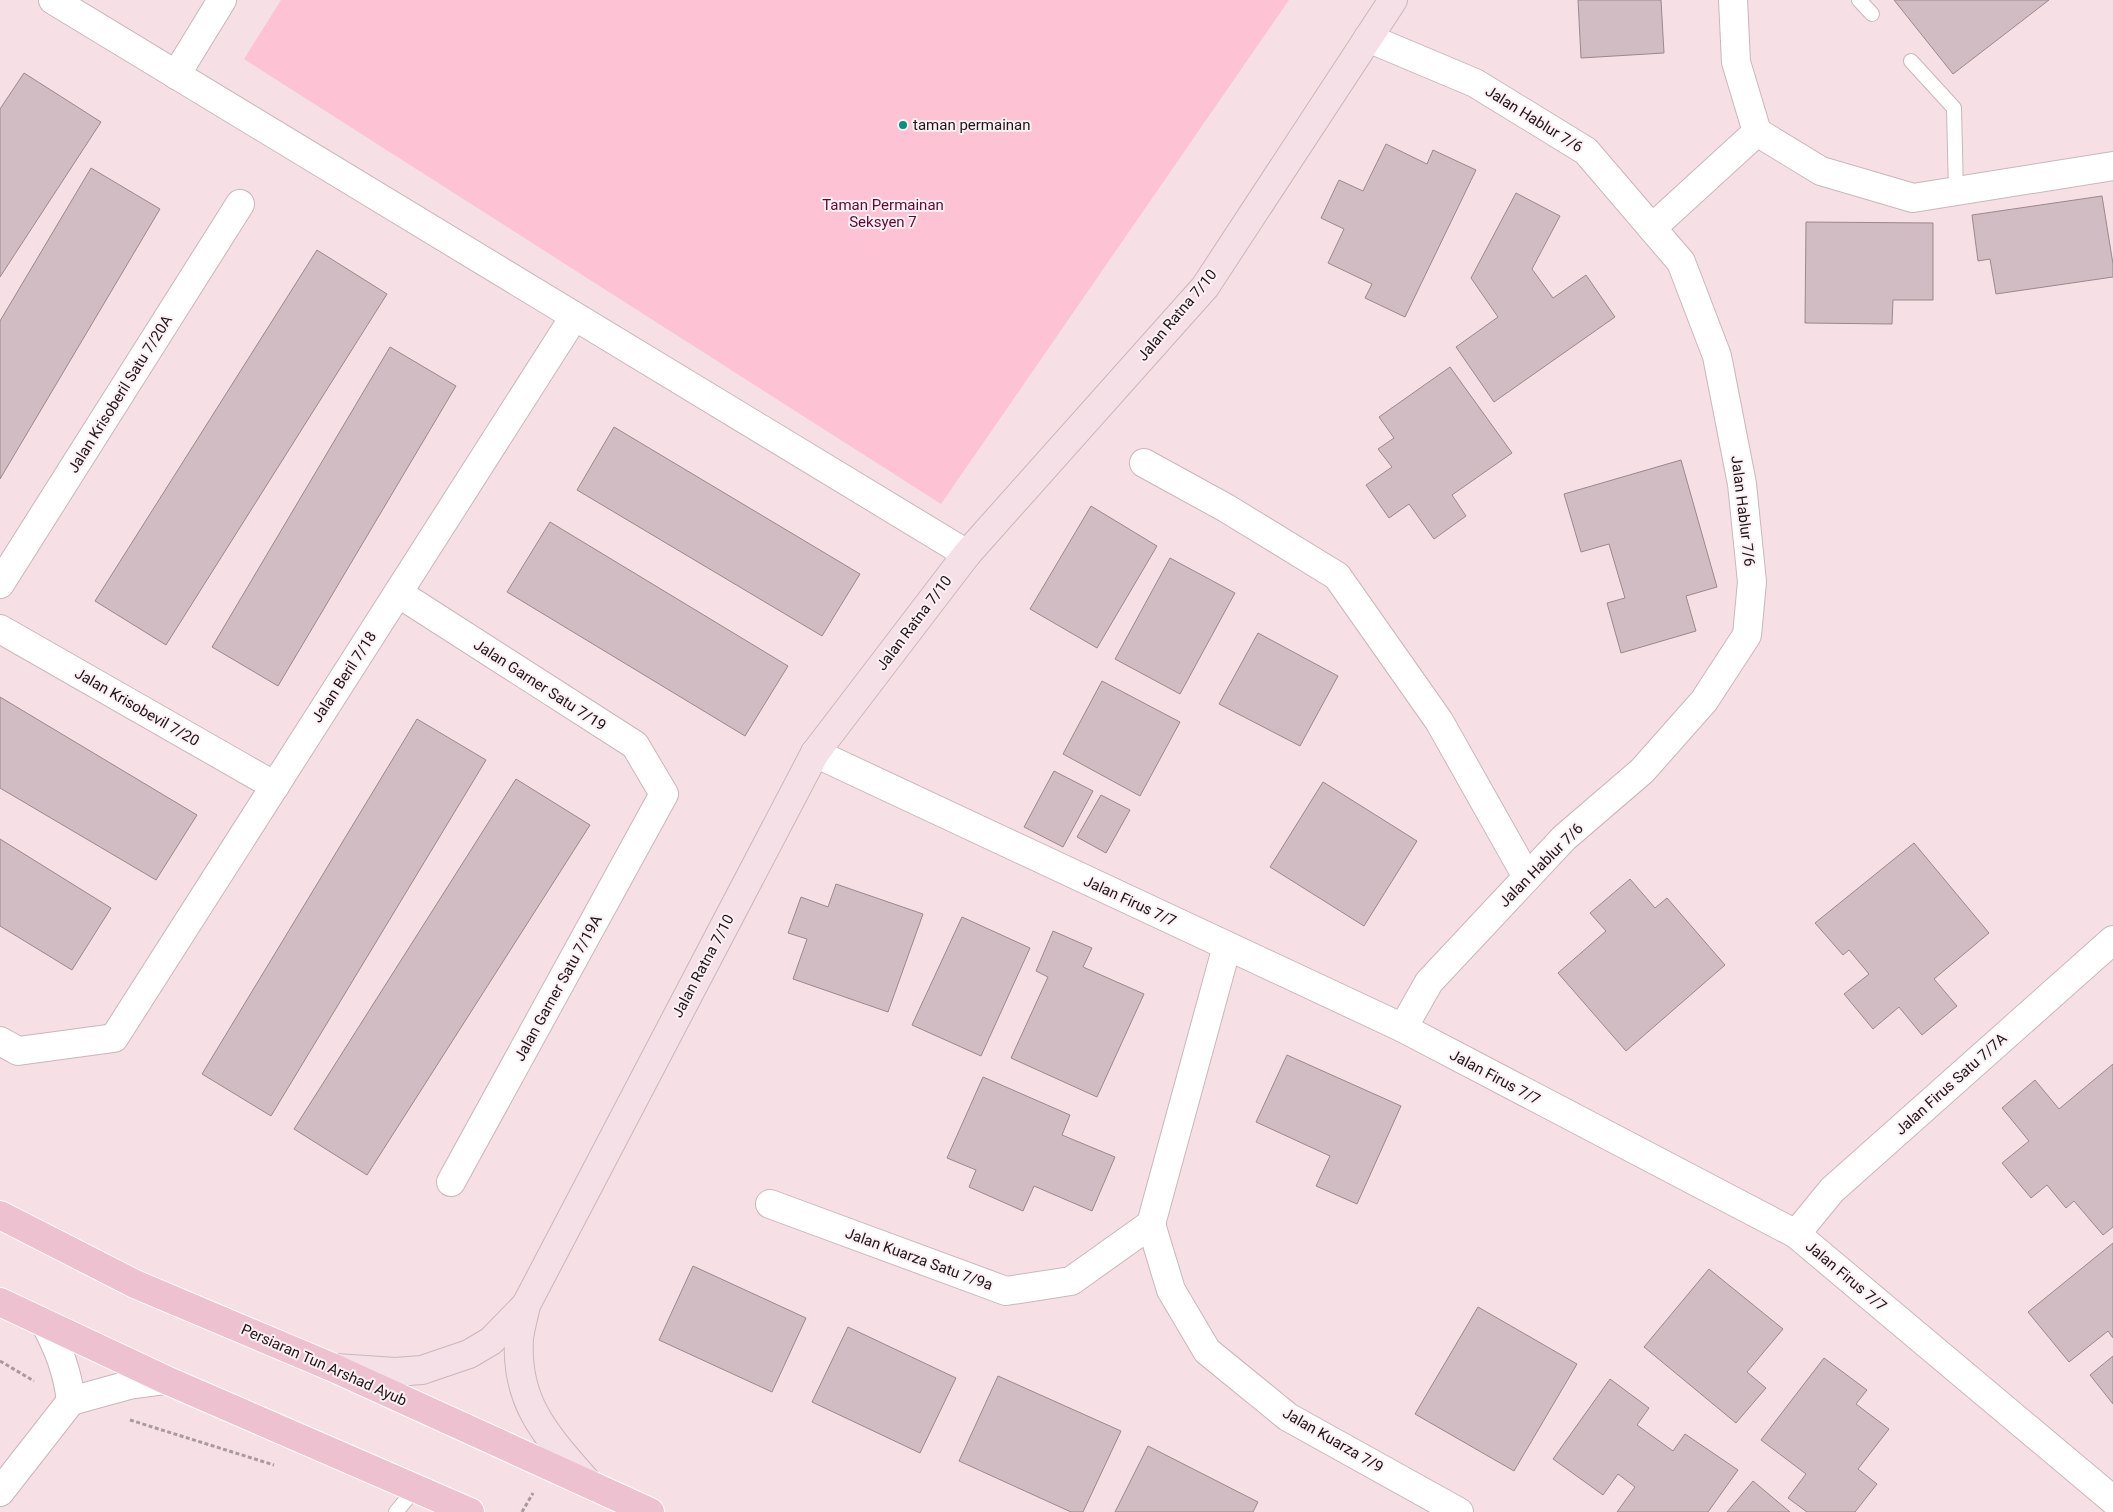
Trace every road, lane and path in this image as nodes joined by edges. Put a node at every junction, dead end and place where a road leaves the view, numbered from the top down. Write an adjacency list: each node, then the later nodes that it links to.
1 (53, 0): 9 (street)
2 (222, 0): 9 (street)
3 (1393, 0): 7 (street, Jalan Ratna 7/10)
4 (1733, 0): 10 (street)
5 (1859, 0): 6 (lane)
6 (1872, 14)
7 (1368, 38): 14 (street, Jalan Hablur 7/6); 17 (street, Jalan Ratna 7/10)
8 (1911, 61): 12 (lane)
9 (176, 75): 15 (street)
10 (1757, 132): 12 (street); 14 (street)
11 (2113, 166): 12 (street)
12 (1956, 192)
13 (240, 204): 18 (street, Jalan Krisoberil Satu 7/20A)
14 (1652, 228): 24 (street, Jalan Hablur 7/6)
15 (574, 317): 17 (street); 19 (street, Jalan Beril 7/18)
16 (1144, 463): 24 (street)
17 (967, 554): 21 (street, Jalan Ratna 7/10)
18 (0, 584)
19 (398, 593): 22 (street, Jalan Beril 7/18); 23 (street, Jalan Garner Satu 7/19)
20 (0, 629): 22 (street, Jalan Krisobevil 7/20)
21 (815, 753): 26 (street, Jalan Firus 7/7); 35 (street, Jalan Ratna 7/10)
22 (275, 786): 28 (street, Jalan Beril 7/18)
23 (664, 794): 29 (street, Jalan Garner Satu 7/19A)
24 (1527, 877): 27 (street, Jalan Hablur 7/6)
25 (2113, 940): 33 (street, Jalan Firus Satu 7/7A)
26 (1227, 946): 27 (street, Jalan Firus 7/7); 32 (street)
27 (1402, 1028): 33 (street, Jalan Firus 7/7)
28 (0, 1041)
29 (451, 1182)
30 (770, 1204): 32 (street, Jalan Kuarza Satu 7/9a)
31 (0, 1215): 38 (main road, Persiaran Tun Arshad Ayub)
32 (1151, 1224): 50 (street, Jalan Kuarza 7/9)
33 (1796, 1234): 46 (street, Jalan Firus 7/7)
34 (0, 1302): 36 (main road)
35 (526, 1305): 38 (street, Jalan Ratna 7/10); 43 (street, Jalan Ratna 7/10)
36 (45, 1323): 39 (main road); 40 (street)
37 (0, 1361): 40 (path)
38 (334, 1368): 43 (main road, Persiaran Tun Arshad Ayub)
39 (166, 1380): 40 (street); 45 (main road)
40 (71, 1401): 44 (street)
41 (127, 1419): 42 (path)
42 (277, 1466)
43 (589, 1484): 49 (main road, Persiaran Tun Arshad Ayub)
44 (2, 1485)
45 (415, 1489): 47 (lane); 48 (main road)
46 (2113, 1500)
47 (396, 1512)
48 (470, 1512)
49 (650, 1512)
50 (1459, 1512)

